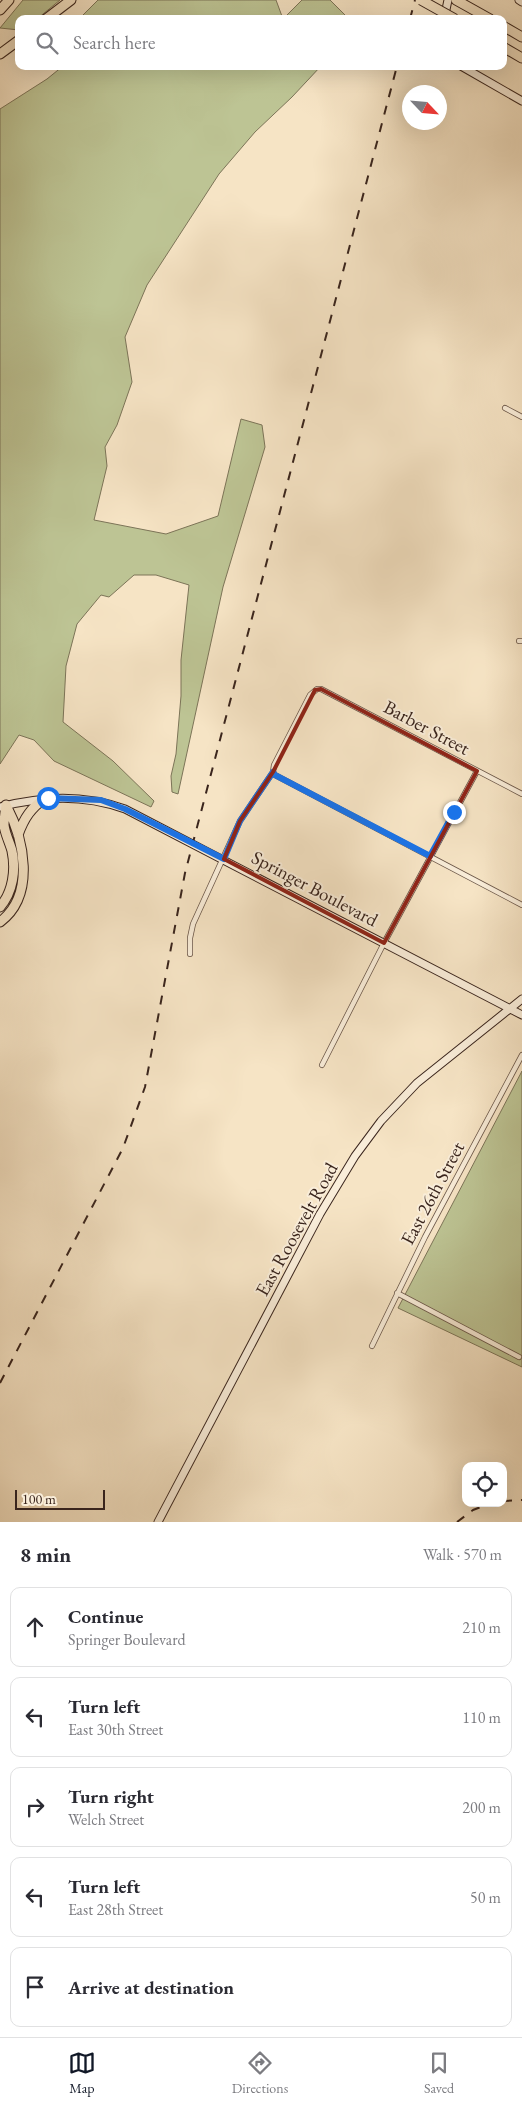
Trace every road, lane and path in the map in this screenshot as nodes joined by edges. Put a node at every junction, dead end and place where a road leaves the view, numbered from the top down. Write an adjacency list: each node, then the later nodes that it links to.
1 (9, 0): 8 (highway)
2 (71, 0): 9 (highway)
3 (421, 0): 11 (highway, bridge)
4 (448, 0): 10 (main road)
5 (456, 0): 12 (highway)
6 (519, 0): 7 (main road)
7 (522, 2)
8 (0, 10)
9 (51, 15)
10 (445, 15)
11 (448, 15)
12 (483, 15)
13 (507, 28): 14 (highway)
14 (522, 37)
15 (15, 43): 17 (highway)
16 (507, 49): 18 (highway)
17 (0, 54)
18 (522, 58)
19 (468, 70): 20 (main road)
20 (522, 101)
21 (505, 408): 22 (street)
22 (522, 417)
23 (477, 771): 24 (street, Barber Street); 25 (street, Barber Street); 30 (street)
24 (273, 772): 30 (street); 31 (street)
25 (522, 794)
26 (45, 798): 27 (main road, Springer Boulevard); 29 (highway); 31 (main road, Springer Boulevard)
27 (3, 806): 28 (highway); 29 (highway)
28 (3, 827): 33 (highway)
29 (18, 835): 34 (highway)
30 (430, 856): 32 (street); 35 (street)
31 (224, 859): 35 (main road, Springer Boulevard); 36 (street)
32 (522, 905)
33 (0, 907)
34 (0, 922)
35 (384, 942): 38 (main road, Springer Boulevard); 41 (street)
36 (190, 954)
37 (522, 999): 38 (main road, East Roosevelt Road)
38 (510, 1009): 39 (main road, Springer Boulevard); 45 (main road, East Roosevelt Road)
39 (522, 1015)
40 (522, 1055): 42 (street, East 26th Street)
41 (322, 1065)
42 (398, 1293): 43 (street, East 26th Street); 44 (street)
43 (372, 1346)
44 (519, 1357)
45 (158, 1522)

